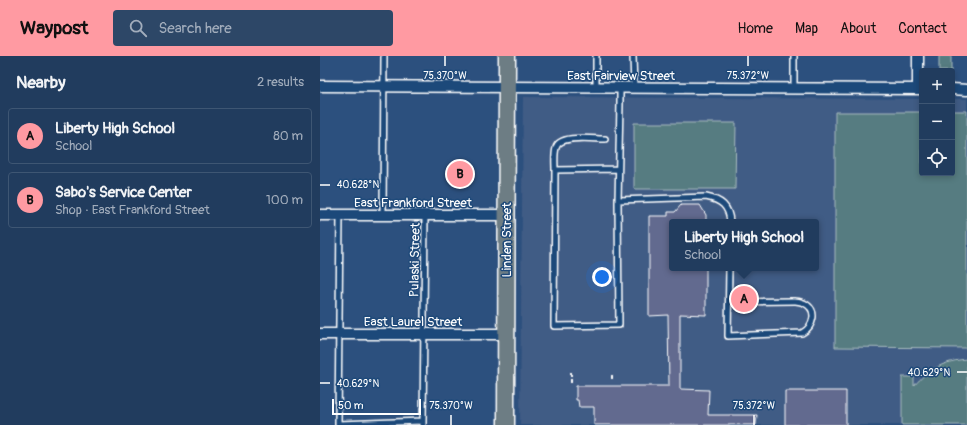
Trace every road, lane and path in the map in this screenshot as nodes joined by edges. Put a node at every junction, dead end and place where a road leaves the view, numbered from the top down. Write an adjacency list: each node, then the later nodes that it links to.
1 (384, 56): 9 (lane)
2 (507, 56): 10 (main road, Linden Street)
3 (596, 56): 11 (lane)
4 (633, 56): 13 (lane)
5 (794, 56): 14 (lane)
6 (918, 56): 7 (street)
7 (919, 72)
8 (320, 86): 9 (street, East Fairview Street)
9 (384, 86): 10 (street, East Fairview Street); 24 (lane)
10 (507, 86): 11 (street, East Fairview Street); 26 (main road, Linden Street)
11 (596, 88): 12 (street, East Fairview Street)
12 (620, 88): 13 (street, East Fairview Street); 19 (lane)
13 (634, 88): 14 (street, East Fairview Street)
14 (794, 88): 15 (street, East Fairview Street)
15 (919, 89)
16 (955, 89): 17 (street)
17 (967, 90)
18 (605, 139): 20 (lane)
19 (618, 168): 20 (lane); 21 (lane)
20 (555, 170): 21 (lane)
21 (618, 200): 27 (lane)
22 (320, 215): 23 (street, East Frankford Street)
23 (340, 215): 24 (street, East Frankford Street); 31 (lane)
24 (383, 215): 25 (street, East Frankford Street)
25 (425, 215): 26 (street, East Frankford Street); 32 (lane, Pulaski Street)
26 (505, 215): 33 (main road, Linden Street)
27 (730, 219)
28 (729, 271): 29 (lane)
29 (729, 302): 29 (lane)
30 (320, 334): 31 (street, East Laurel Street)
31 (339, 334): 32 (street, East Laurel Street); 39 (lane)
32 (424, 334): 33 (street, East Laurel Street); 38 (lane, Pulaski Street)
33 (506, 334): 40 (main road, Linden Street)
34 (571, 372): 37 (path)
35 (612, 374): 36 (path)
36 (612, 379)
37 (571, 386)
38 (423, 423): 39 (lane)
39 (338, 424)
40 (506, 425)

